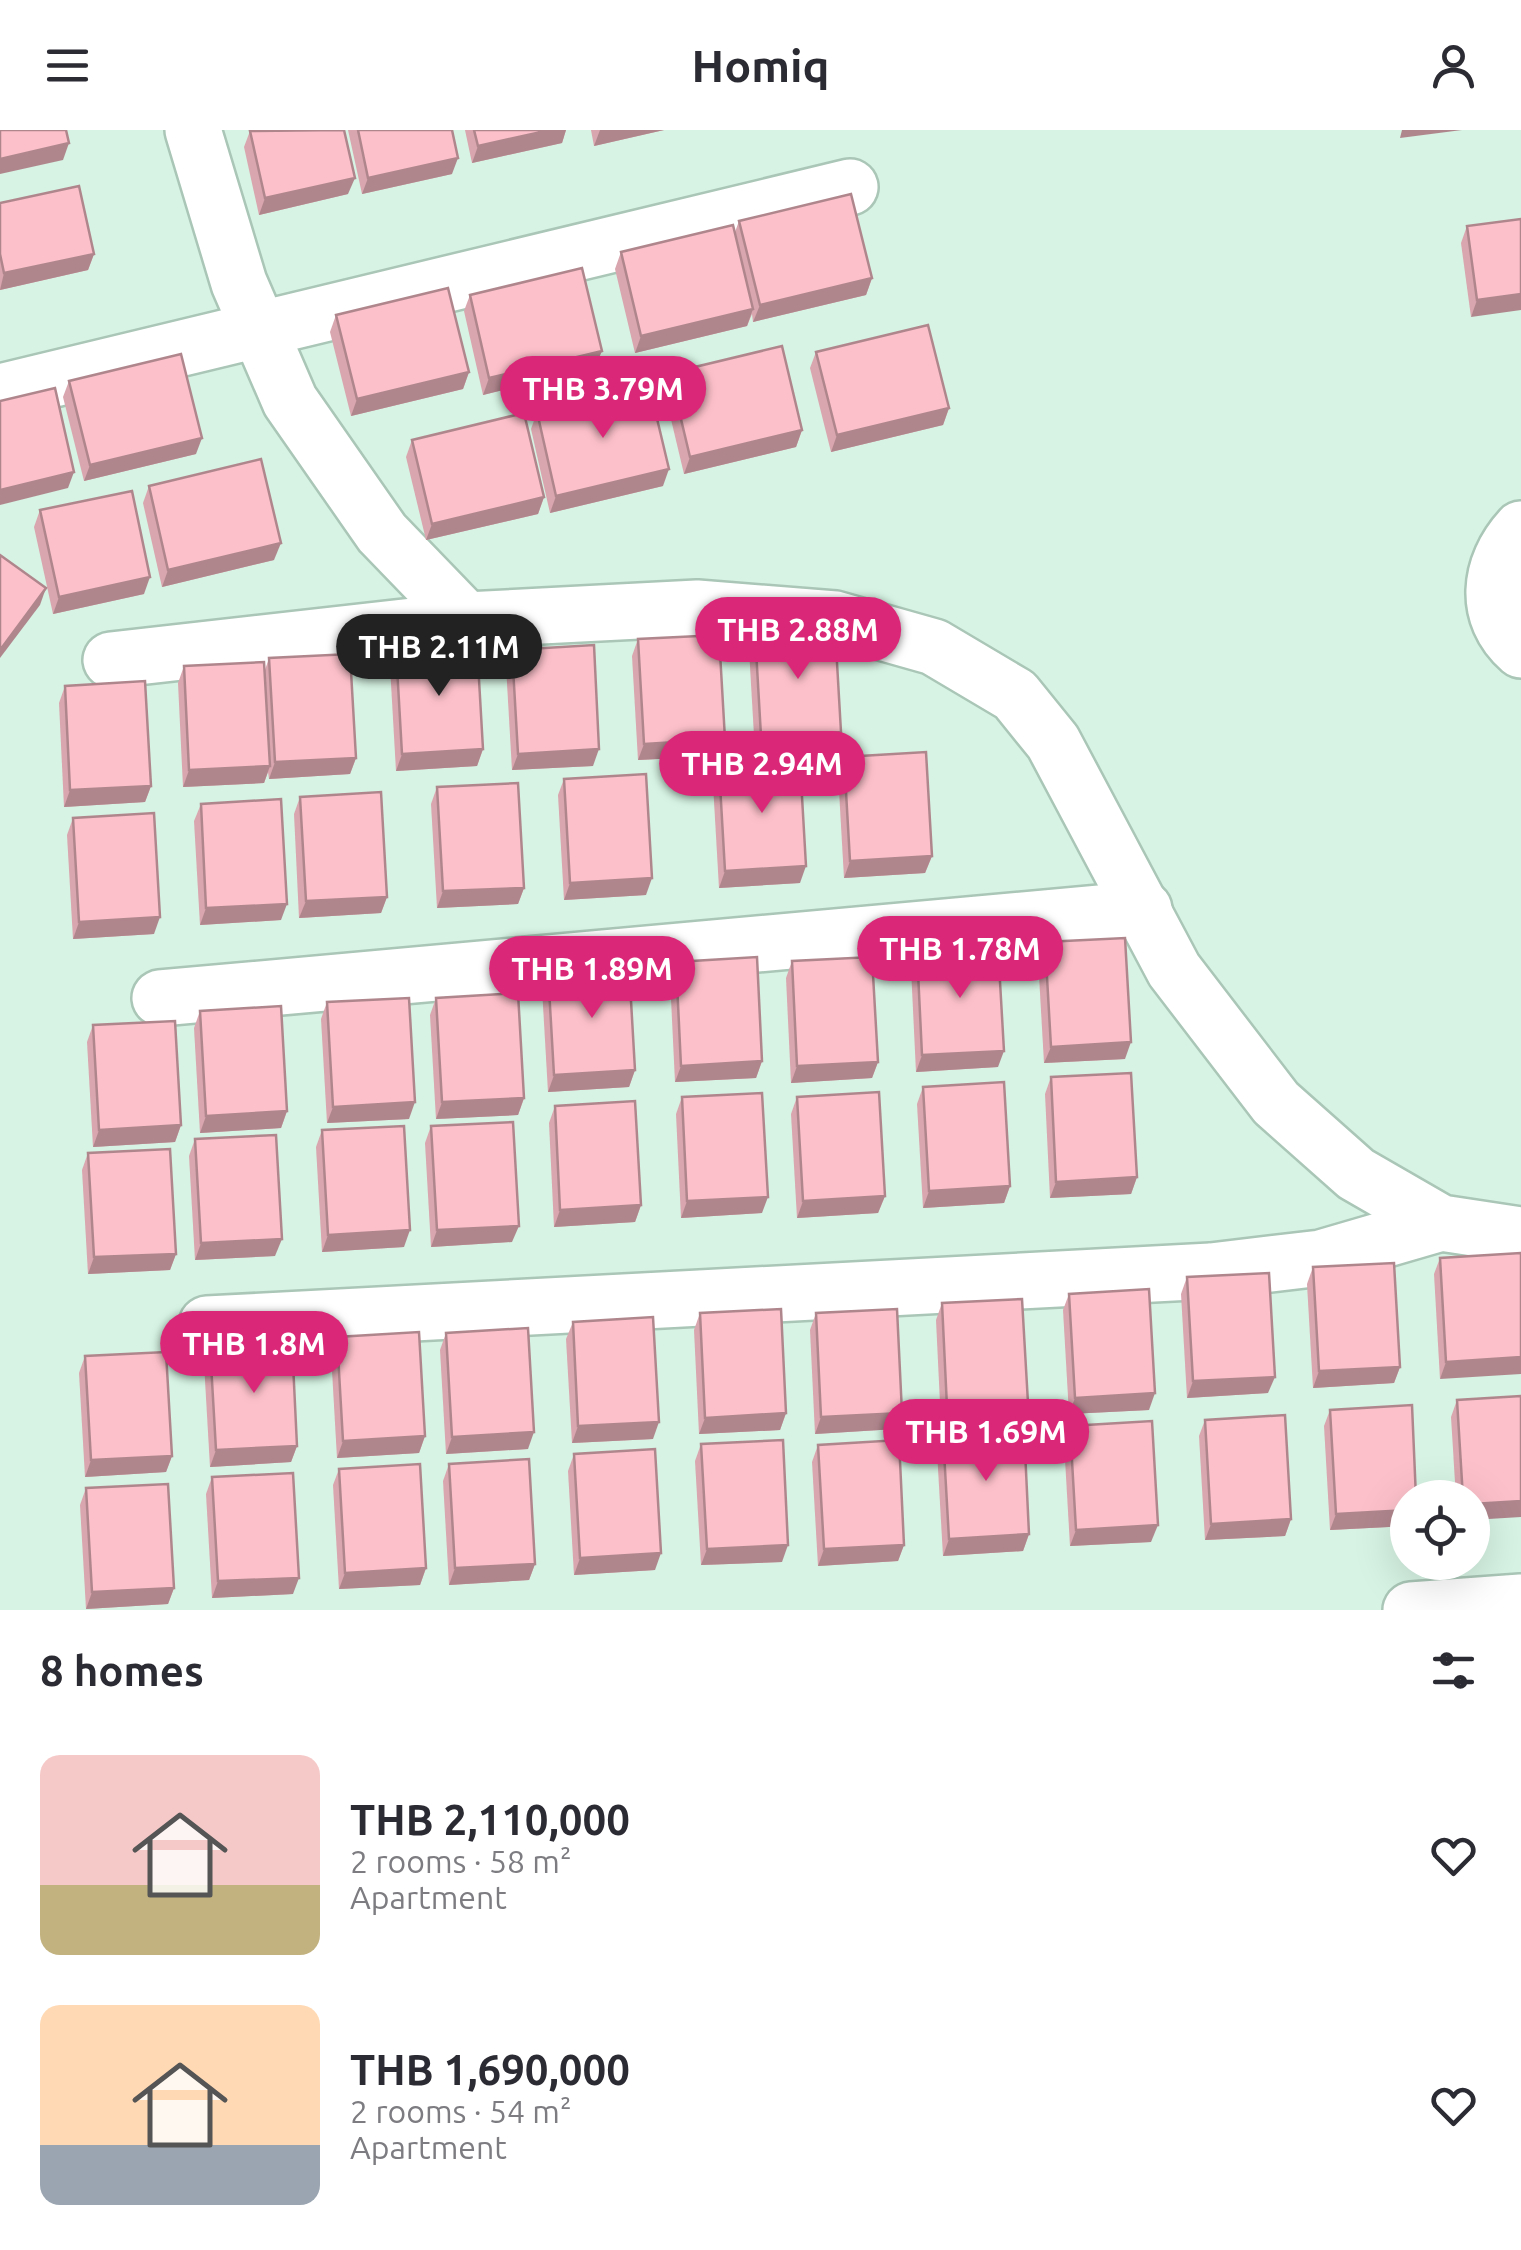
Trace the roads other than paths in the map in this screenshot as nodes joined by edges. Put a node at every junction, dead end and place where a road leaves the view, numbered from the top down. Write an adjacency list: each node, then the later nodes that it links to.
1 (193, 130): 3 (street)
2 (850, 187): 3 (street)
3 (258, 330): 4 (street); 6 (street)
4 (0, 392)
5 (1521, 530): 7 (street)
6 (466, 620): 8 (street); 9 (street)
7 (1521, 650)
8 (111, 660)
9 (1144, 910): 10 (street); 11 (street)
10 (160, 998)
11 (1442, 1223): 12 (street); 13 (street)
12 (1521, 1235)
13 (207, 1324)
14 (1521, 1602): 15 (street)
15 (1411, 1610)

